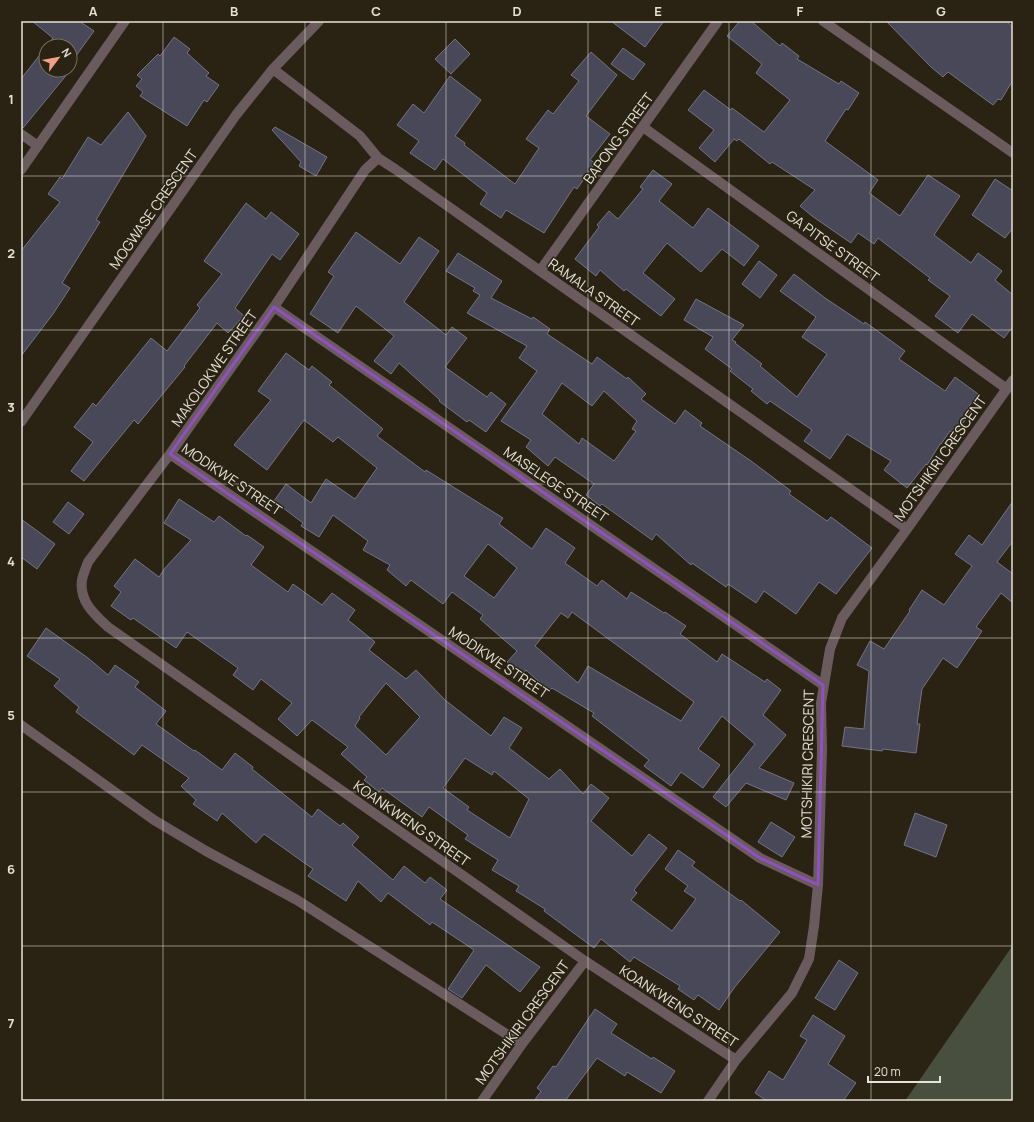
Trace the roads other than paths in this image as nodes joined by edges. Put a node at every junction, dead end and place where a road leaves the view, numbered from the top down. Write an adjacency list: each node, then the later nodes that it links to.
1 (125, 21): 8 (street)
2 (319, 21): 5 (street, MOGWASE CRESCENT)
3 (718, 21): 6 (street, BAPONG STREET)
4 (823, 21): 9 (street)
5 (273, 69): 10 (street, RAMALA STREET); 16 (street, MOGWASE CRESCENT)
6 (643, 127): 12 (street, BAPONG STREET); 15 (street, GA PITSE STREET)
7 (21, 134): 8 (street)
8 (38, 146): 11 (street)
9 (1013, 153)
10 (378, 158): 12 (street, RAMALA STREET); 13 (street, MAKOLOKWE STREET)
11 (21, 170)
12 (540, 271): 18 (street, RAMALA STREET)
13 (274, 307): 17 (street, MAKOLOKWE STREET); 20 (street, MASELEGE STREET)
14 (1013, 380): 15 (street, MOTSHIKIRI CRESCENT)
15 (1007, 389): 18 (street, MOTSHIKIRI CRESCENT)
16 (21, 422)
17 (170, 454): 19 (street, MAKOLOKWE STREET); 22 (street, MODIKWE STREET)
18 (907, 529): 20 (street, MOTSHIKIRI CRESCENT)
19 (82, 596): 23 (street, KOANKWENG STREET)
20 (823, 685): 22 (street, MOTSHIKIRI CRESCENT)
21 (21, 725): 24 (street)
22 (818, 885): 25 (street, MOTSHIKIRI CRESCENT)
23 (585, 961): 24 (street, MOTSHIKIRI CRESCENT); 25 (street, KOANKWENG STREET)
24 (522, 1044): 26 (street, MOTSHIKIRI CRESCENT)
25 (736, 1060): 27 (street, MOTSHIKIRI CRESCENT)
26 (482, 1101)
27 (708, 1101)

